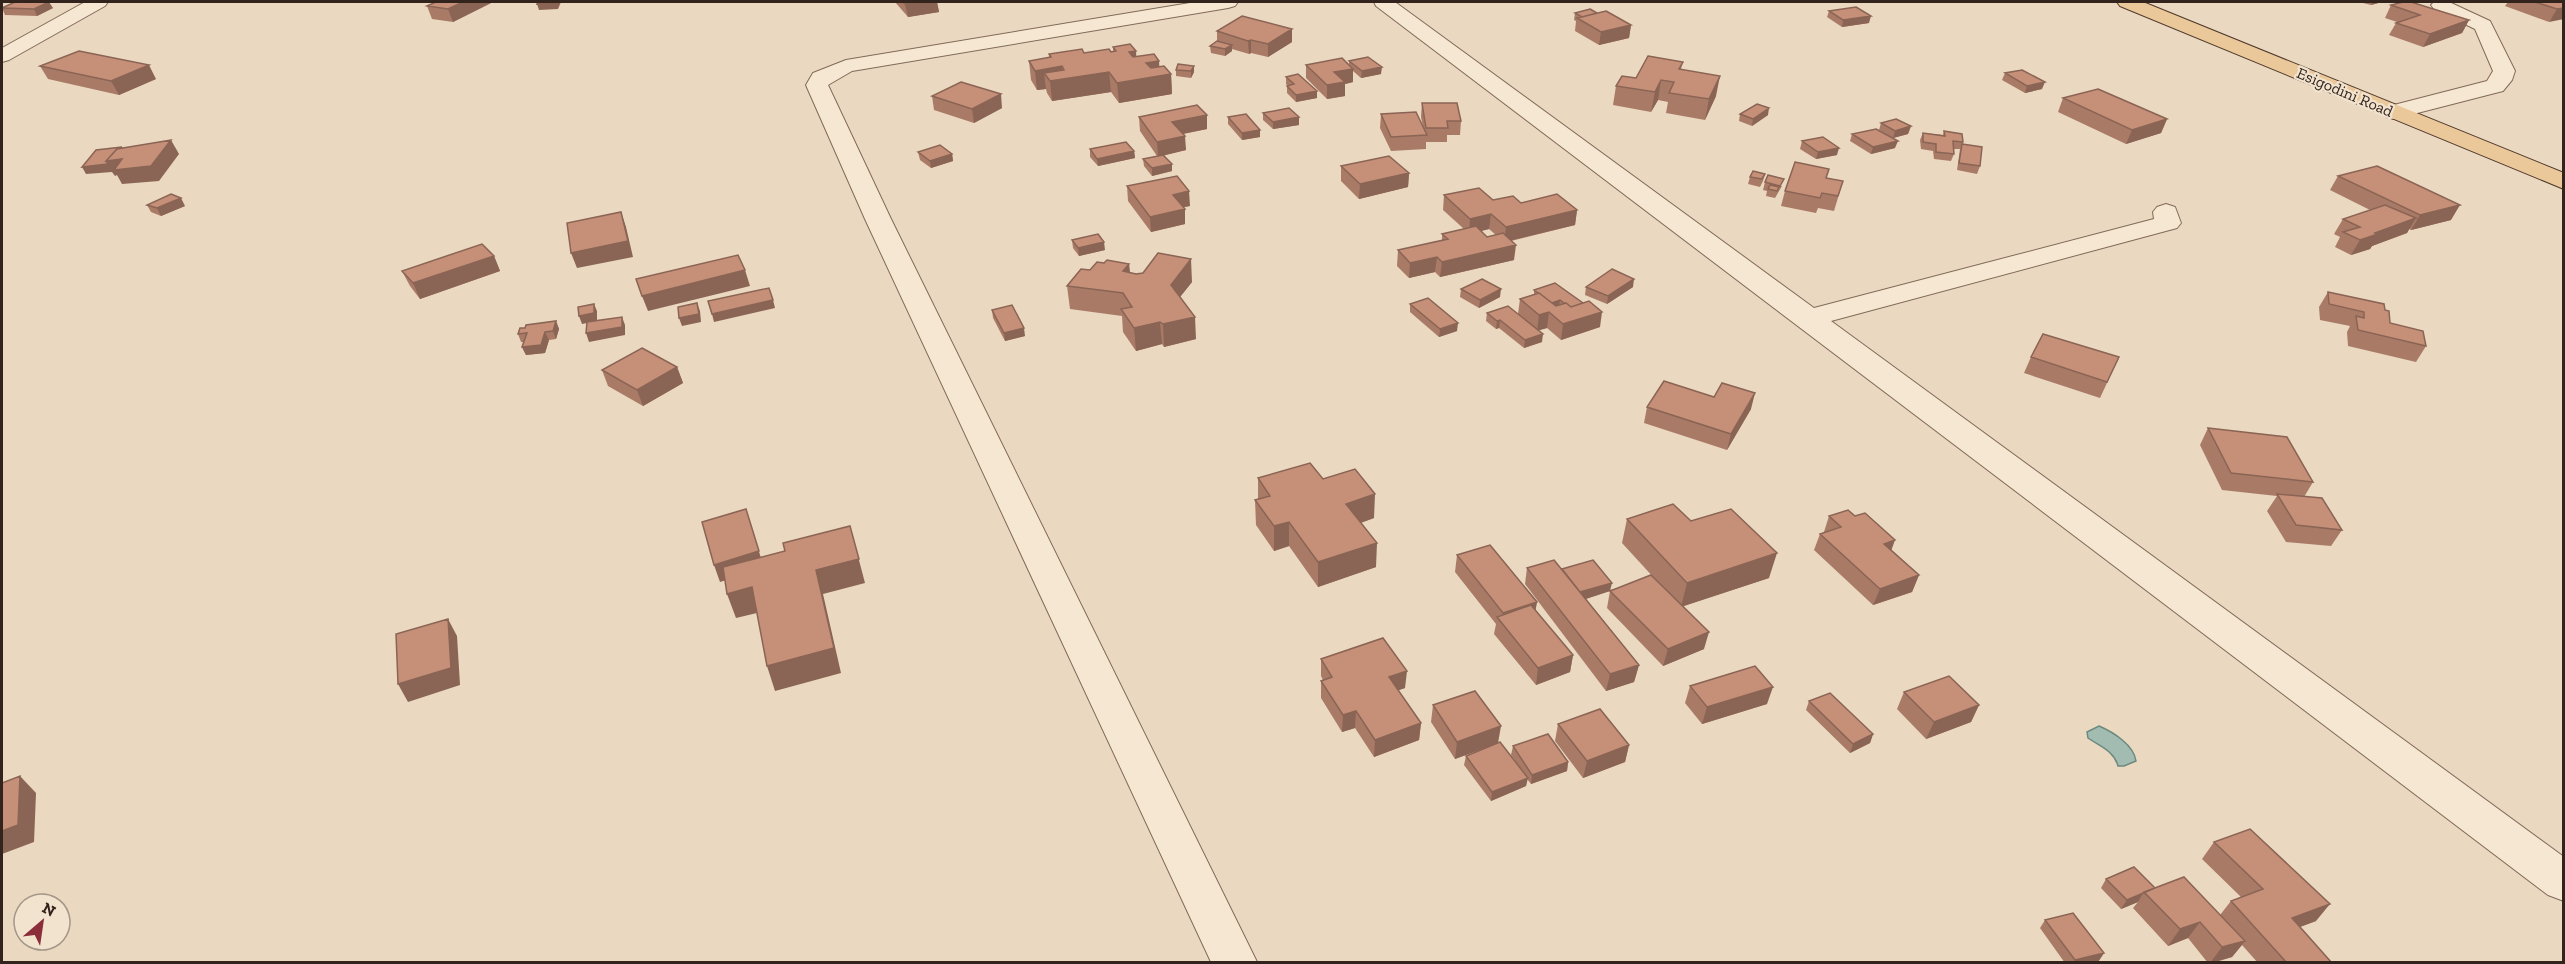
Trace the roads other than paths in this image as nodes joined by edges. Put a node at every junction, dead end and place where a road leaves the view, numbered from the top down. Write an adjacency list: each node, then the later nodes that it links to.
1 (98, 2): 6 (street)
2 (1228, 2): 12 (street)
3 (1383, 2): 10 (street)
4 (2127, 2): 7 (main road, Esigodini Road)
5 (2440, 5): 7 (street)
6 (2, 56)
7 (2394, 112): 8 (main road, Esigodini Road)
8 (2564, 182)
9 (2166, 212): 10 (street)
10 (1808, 318): 11 (street)
11 (2564, 882)
12 (1234, 963)

